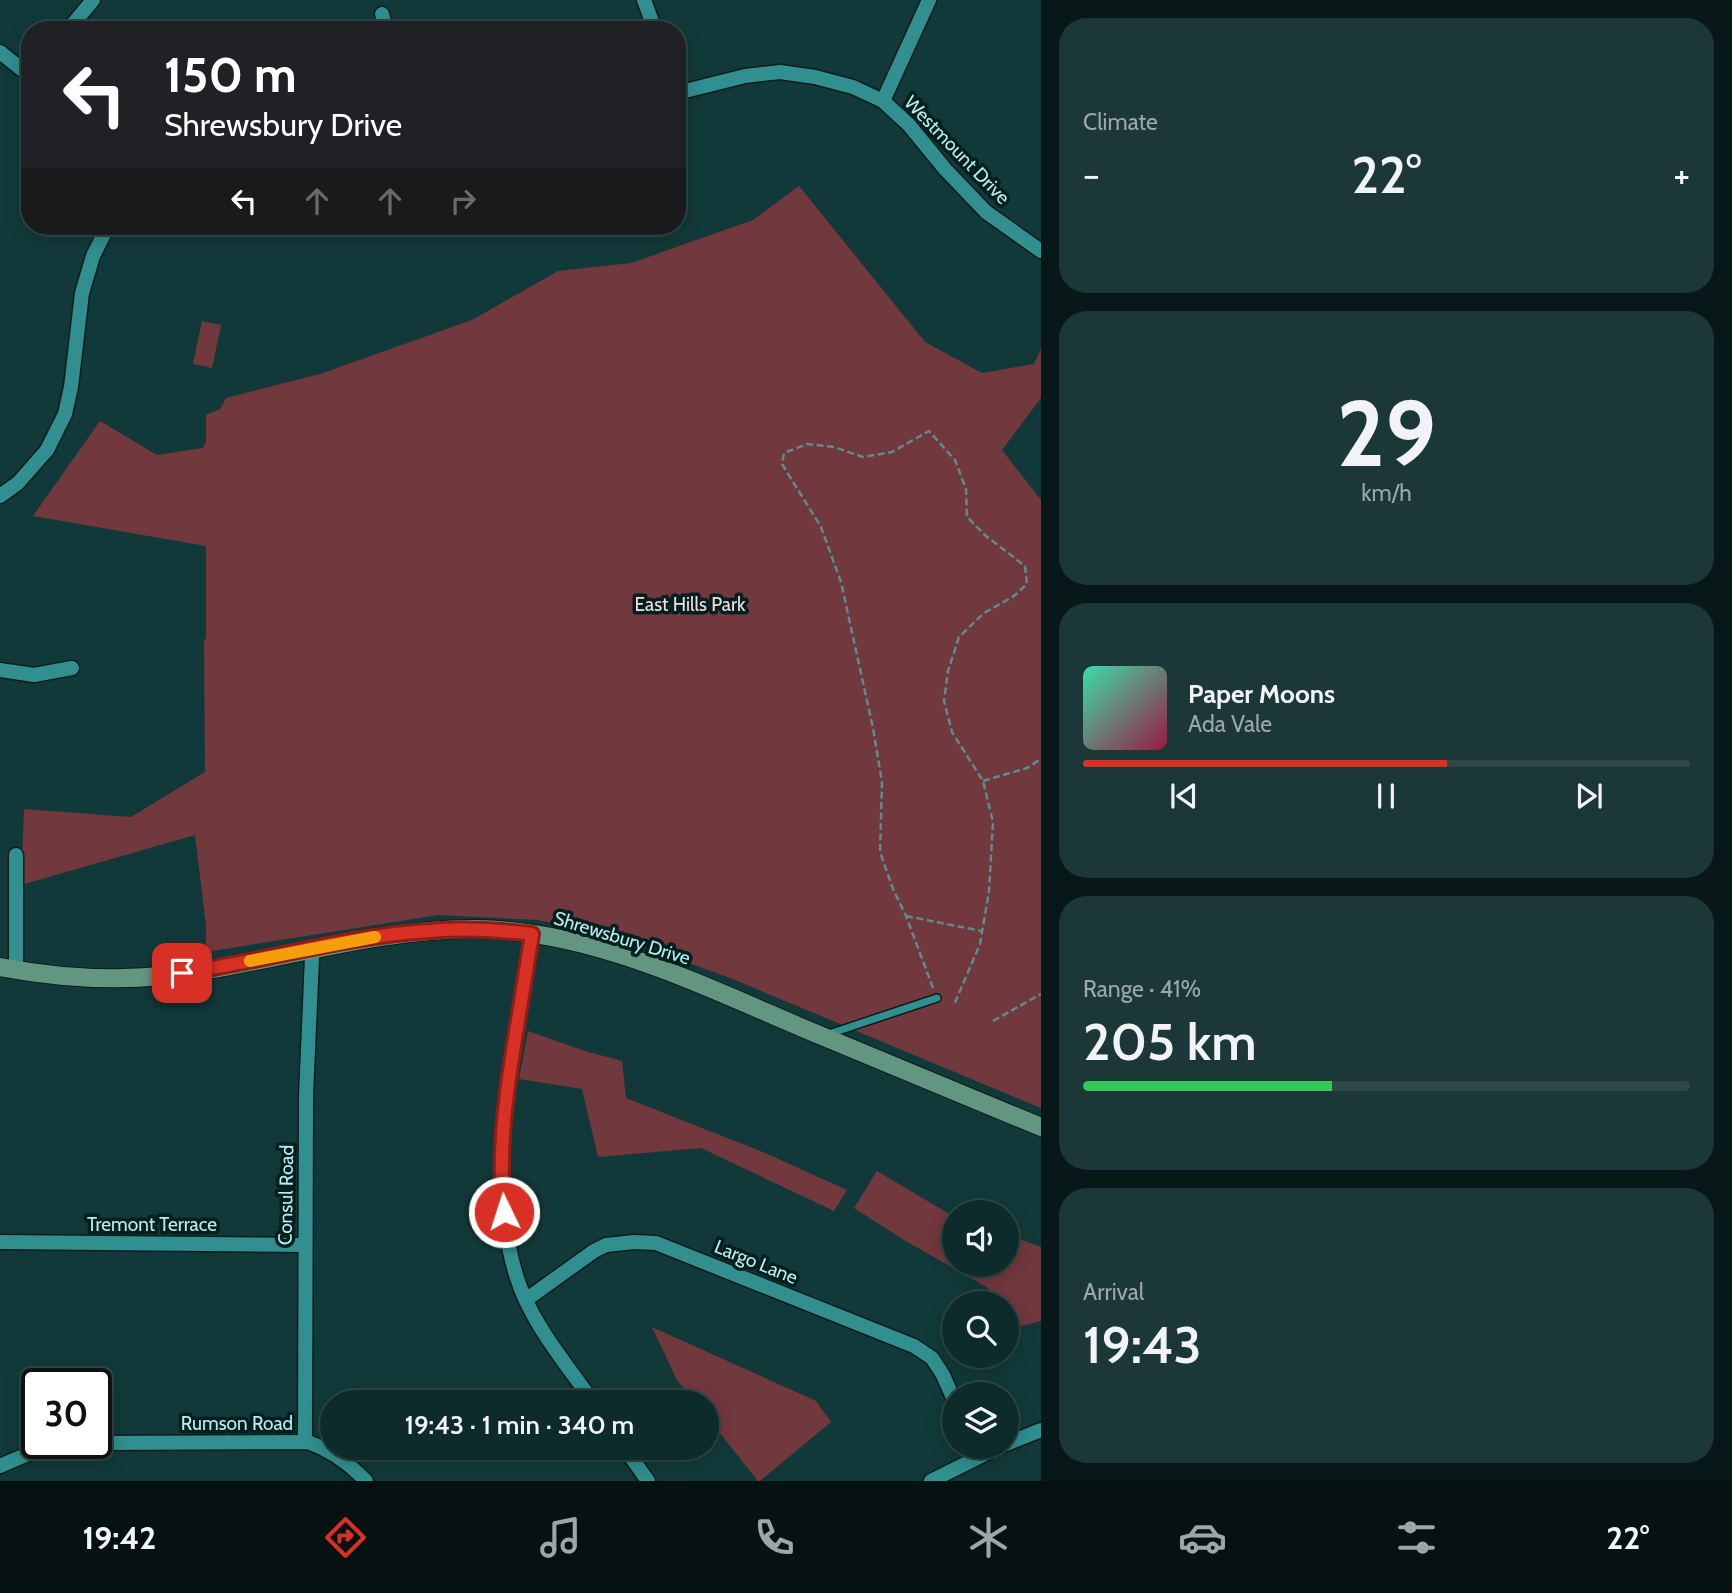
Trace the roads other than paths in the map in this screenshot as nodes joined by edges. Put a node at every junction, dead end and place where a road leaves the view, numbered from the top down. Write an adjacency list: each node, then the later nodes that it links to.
1 (93, 0): 5 (street)
2 (644, 0): 7 (street)
3 (929, 0): 11 (street)
4 (382, 14): 6 (street)
5 (76, 21)
6 (384, 21)
7 (651, 21)
8 (0, 52): 9 (street)
9 (21, 68)
10 (686, 87): 11 (street, Westmount Drive)
11 (883, 101): 13 (street, Westmount Drive)
12 (104, 235): 14 (street)
13 (1041, 251)
14 (0, 496)
15 (72, 668): 16 (street)
16 (0, 670)
17 (16, 855): 20 (street)
18 (532, 934): 19 (main road, Shrewsbury Drive); 22 (main road, Shrewsbury Drive); 26 (street)
19 (314, 949): 20 (main road, Shrewsbury Drive); 25 (street, Consul Road)
20 (8, 968)
21 (937, 998): 22 (lane)
22 (822, 1036): 23 (main road, Shrewsbury Drive)
23 (1041, 1127)
24 (0, 1242): 25 (street, Tremont Terrace)
25 (304, 1245): 31 (street, Consul Road)
26 (527, 1299): 27 (street, Largo Lane); 28 (street)
27 (946, 1382)
28 (585, 1390)
29 (1041, 1430): 30 (street)
30 (1019, 1439)
31 (305, 1442): 32 (street, Rumson Road); 38 (street, Rumson Road)
32 (112, 1443)
33 (21, 1458): 36 (street)
34 (966, 1459): 40 (street)
35 (633, 1460): 39 (street)
36 (0, 1469): 37 (street)
37 (6, 1481)
38 (366, 1481)
39 (648, 1481)
40 (930, 1481)

